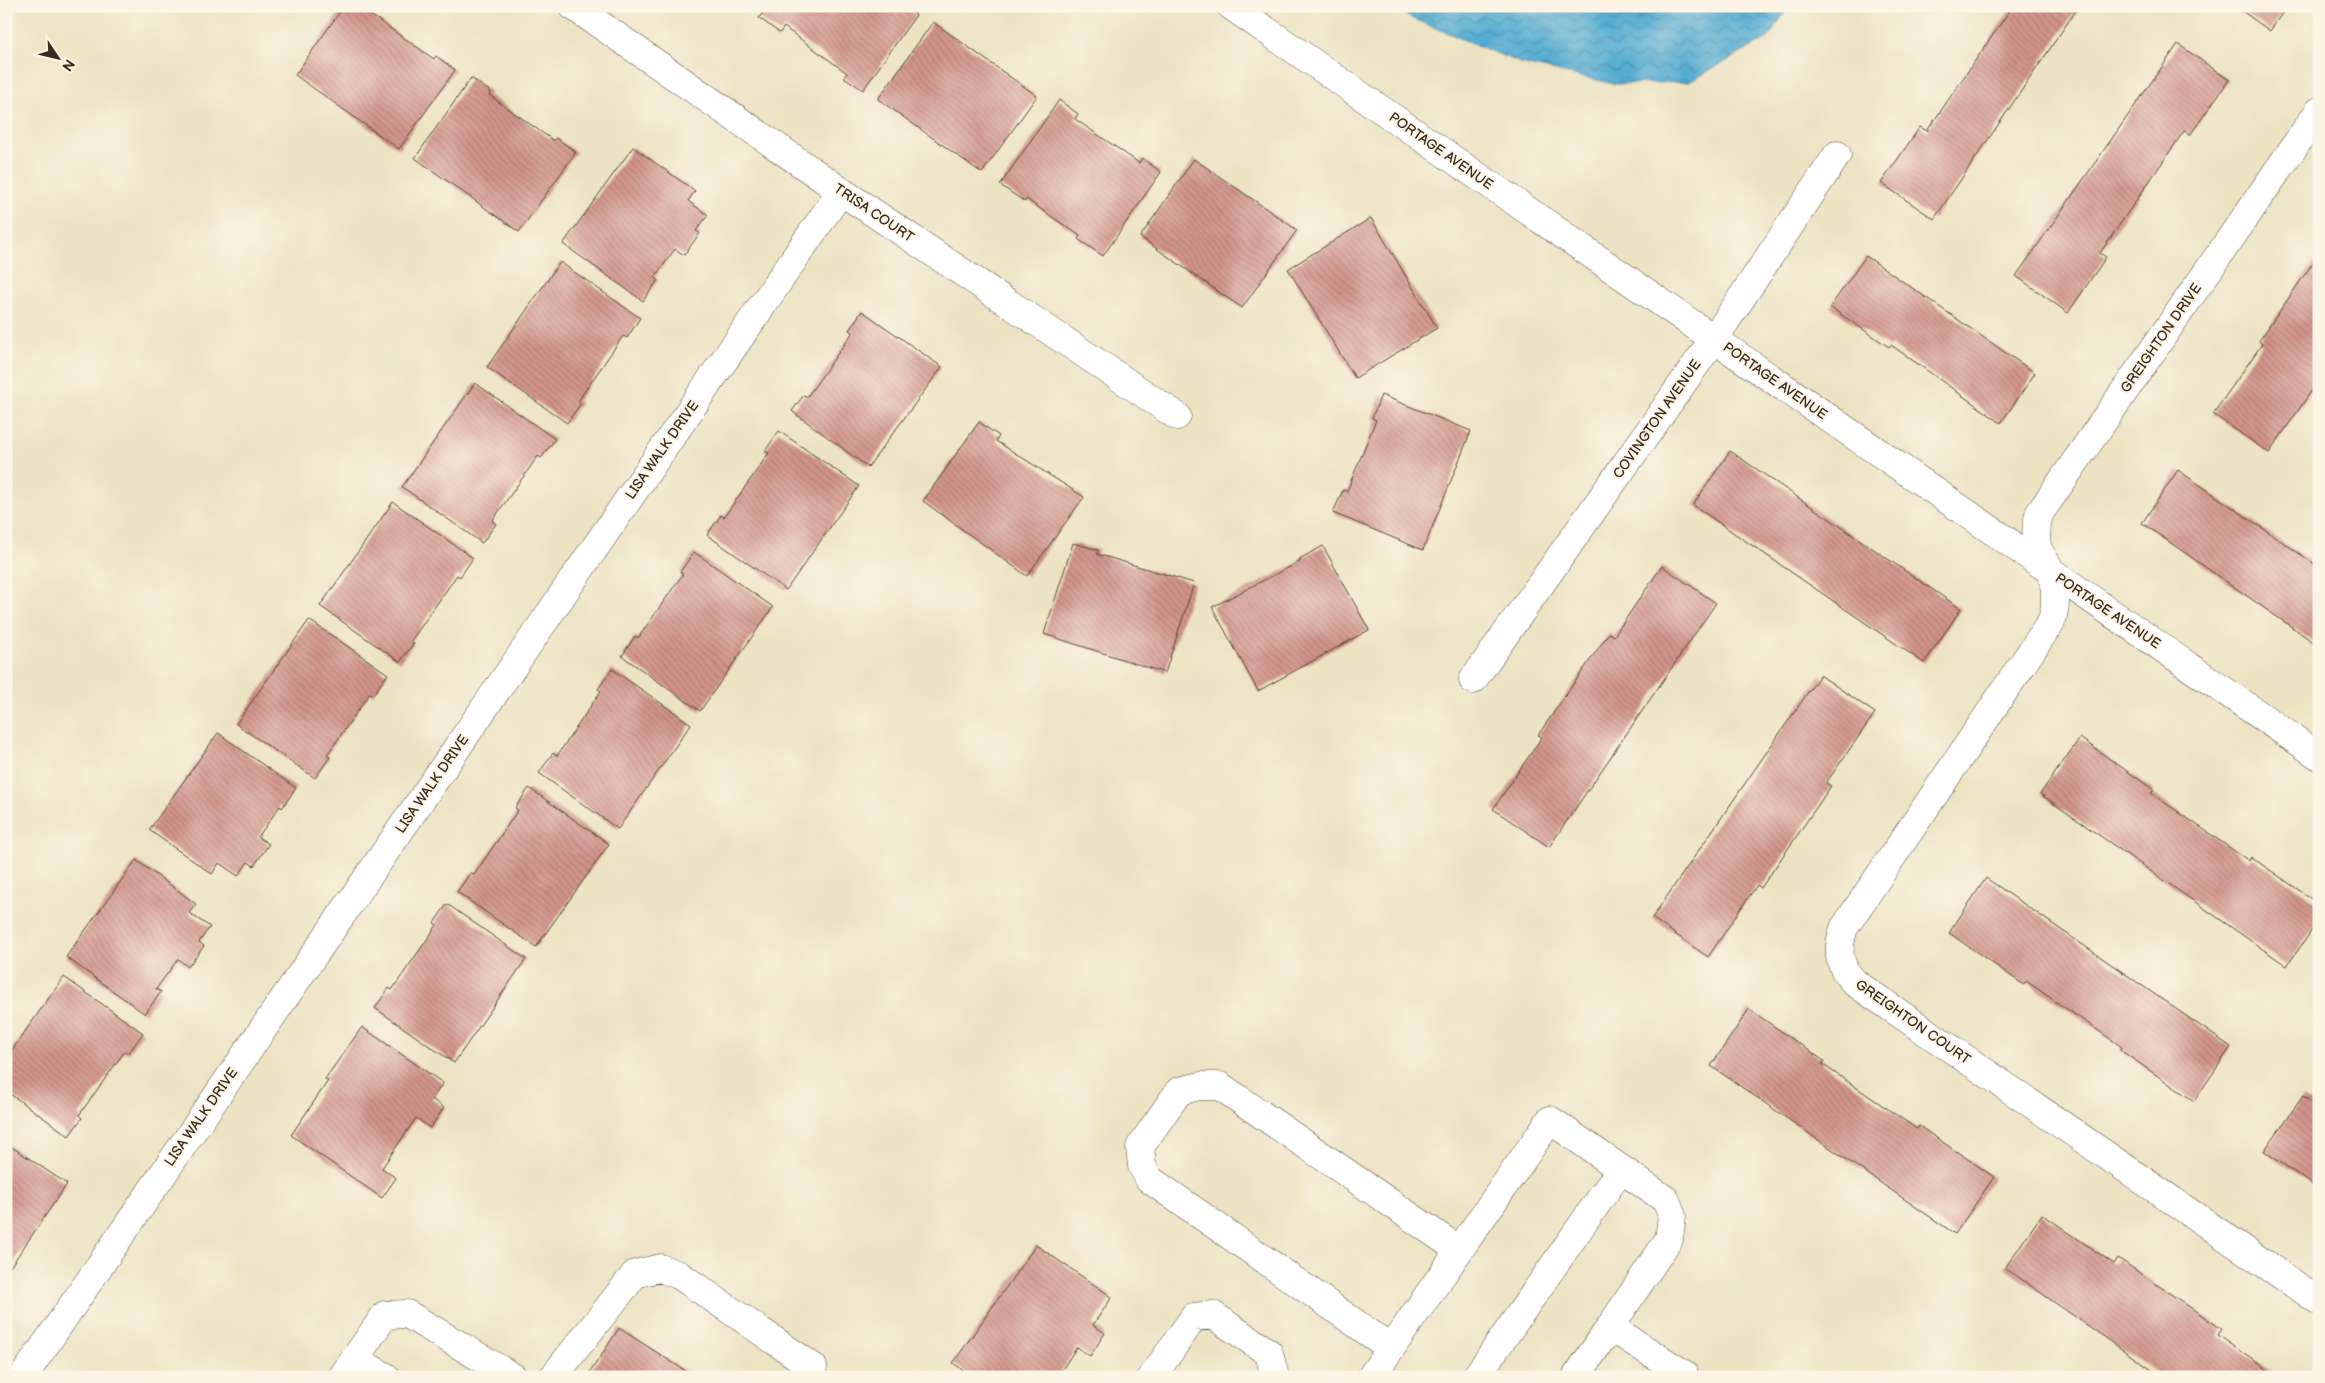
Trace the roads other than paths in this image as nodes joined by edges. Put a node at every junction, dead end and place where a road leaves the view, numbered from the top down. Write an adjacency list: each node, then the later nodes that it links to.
1 (573, 6): 5 (street, TRISA COURT)
2 (1231, 6): 6 (street, PORTAGE AVENUE)
3 (2319, 111): 8 (street, GREIGHTON DRIVE)
4 (1837, 156): 6 (street, COVINGTON AVENUE)
5 (841, 191): 7 (street, TRISA COURT); 19 (street, LISA WALK DRIVE)
6 (1714, 339): 8 (street, PORTAGE AVENUE); 9 (street, COVINGTON AVENUE)
7 (1177, 416)
8 (2051, 572): 10 (street, PORTAGE AVENUE); 13 (street, GREIGHTON COURT)
9 (1473, 680)
10 (2319, 756)
11 (1621, 1169): 12 (street); 14 (street); 26 (street)
12 (1459, 1250): 15 (street); 15 (street)
13 (2319, 1301)
14 (1610, 1326): 18 (street); 27 (street)
15 (1391, 1348): 25 (street)
16 (813, 1367): 22 (street)
17 (348, 1368): 20 (street); 21 (street)
18 (1684, 1376)
19 (23, 1377)
20 (386, 1377)
21 (513, 1377)
22 (553, 1377)
23 (1152, 1377): 24 (street)
24 (1275, 1377)
25 (1371, 1377)
26 (1476, 1377)
27 (1576, 1377)

